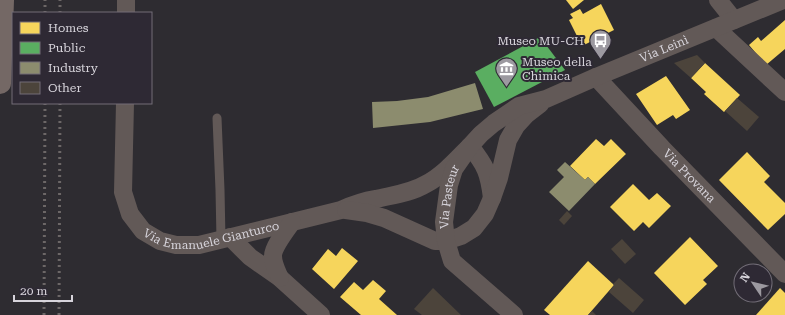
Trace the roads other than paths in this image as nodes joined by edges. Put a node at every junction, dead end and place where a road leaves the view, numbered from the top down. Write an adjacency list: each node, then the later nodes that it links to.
1 (3, 0): 9 (highway)
2 (126, 0): 5 (street)
3 (718, 0): 6 (street)
4 (783, 0): 6 (street, Via Leinì)
5 (126, 12)
6 (734, 20): 7 (street, Via Leinì)
7 (716, 28): 8 (street, Via Leinì); 10 (street)
8 (596, 77): 11 (street, Via Leinì); 20 (street, Via Provana)
9 (0, 83)
10 (785, 92)
11 (546, 99): 14 (street, Via Pasteur); 15 (street)
12 (125, 104): 18 (street, Via Emanuele Gianturco)
13 (217, 118): 18 (lane)
14 (470, 146): 15 (street); 16 (street); 19 (street, Via Pasteur)
15 (492, 198): 19 (street)
16 (341, 210): 17 (street, Via Emanuele Gianturco); 19 (street)
17 (292, 222): 18 (street, Via Emanuele Gianturco); 21 (street)
18 (225, 238): 21 (street)
19 (446, 241): 23 (street, Via Pasteur)
20 (785, 274)
21 (280, 278): 22 (street)
22 (321, 315)
23 (514, 315)

